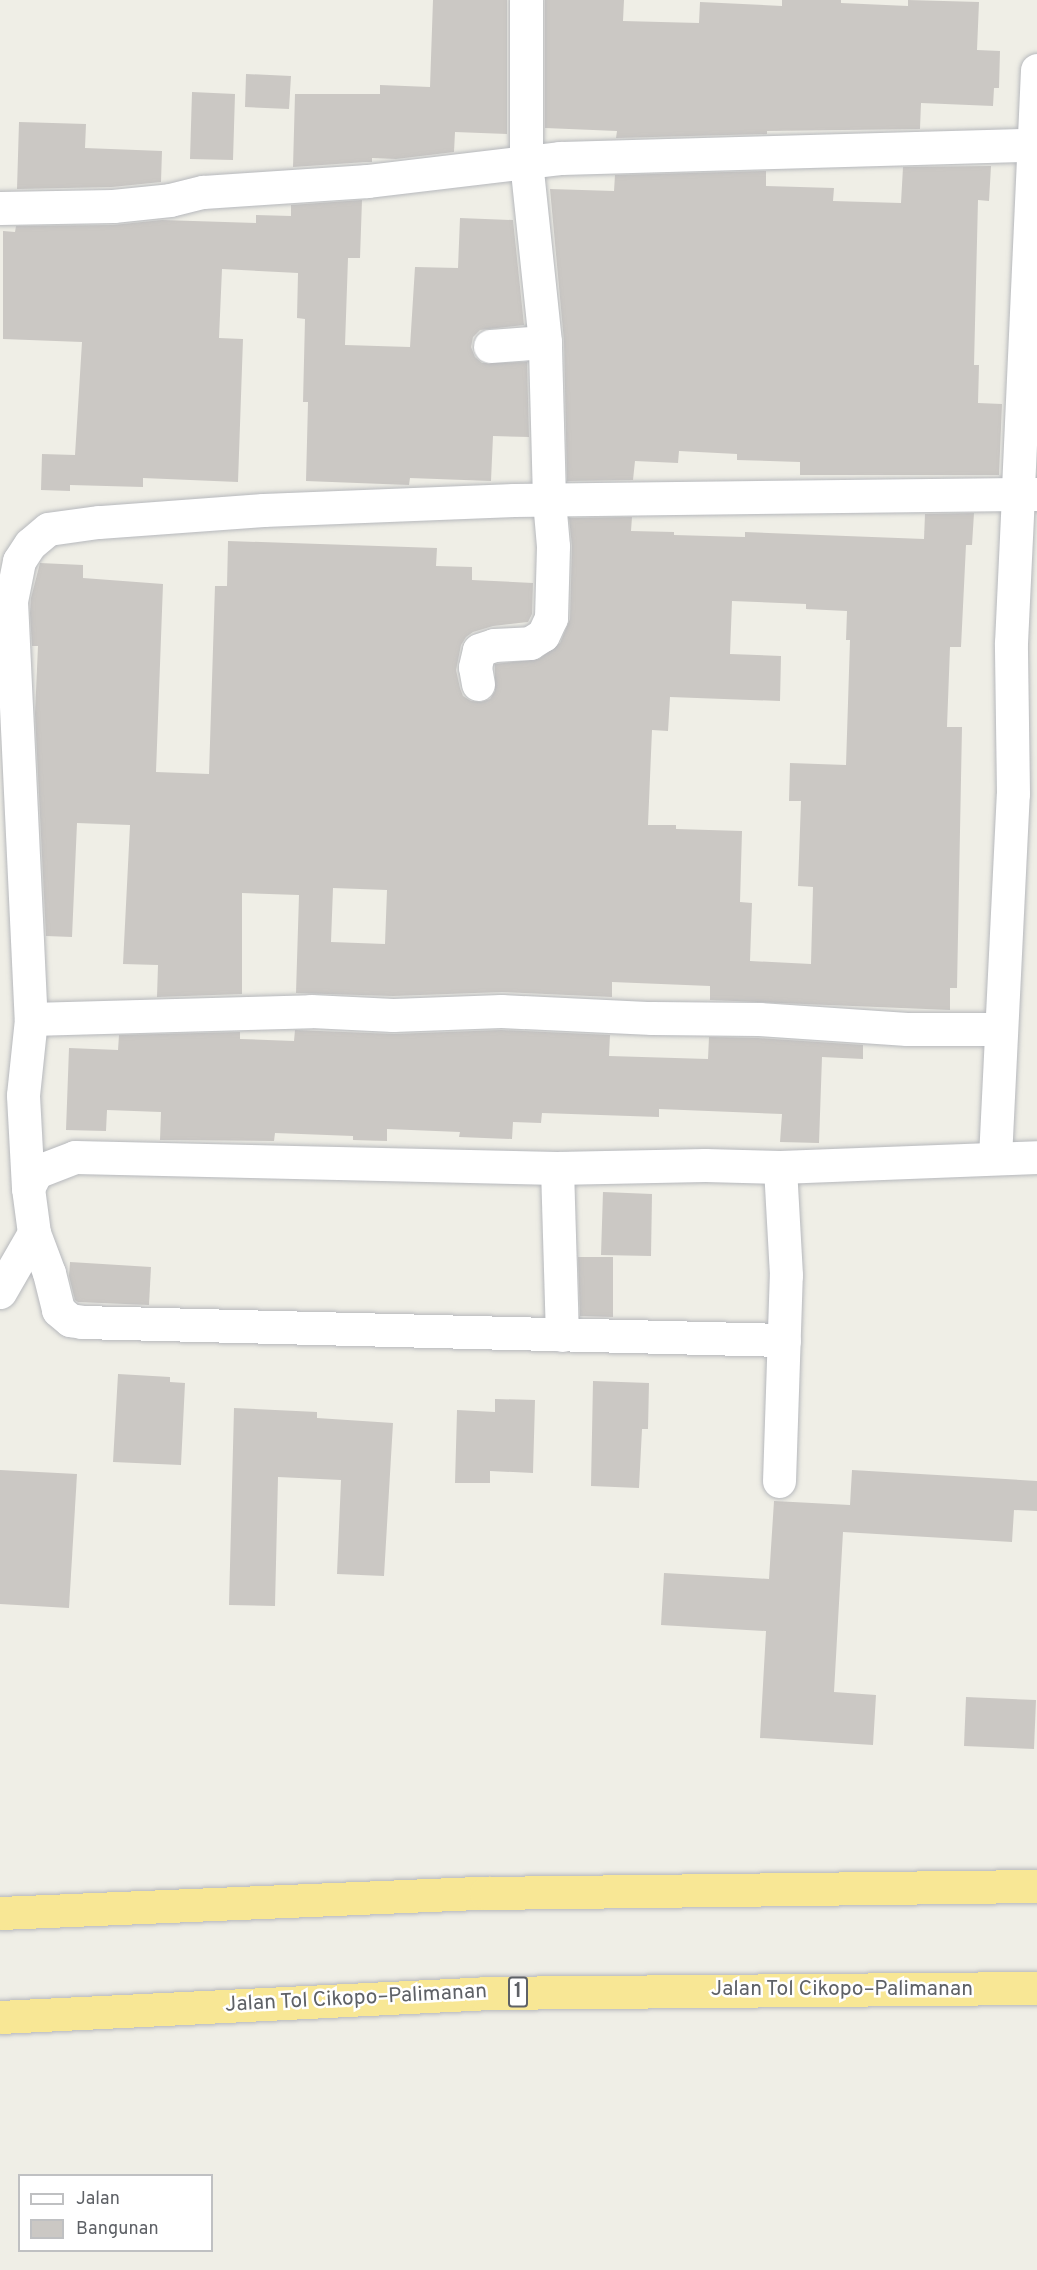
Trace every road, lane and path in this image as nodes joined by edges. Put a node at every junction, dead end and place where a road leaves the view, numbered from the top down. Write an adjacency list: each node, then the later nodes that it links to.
1 (526, 0): 4 (street)
2 (1037, 70): 3 (street)
3 (1034, 152): 4 (street); 8 (street)
4 (526, 160): 5 (street); 6 (street)
5 (0, 208)
6 (545, 342): 7 (street); 9 (street)
7 (490, 346)
8 (1027, 494): 9 (street); 11 (street)
9 (549, 500): 10 (street); 12 (street)
10 (478, 684)
11 (1025, 772): 13 (street)
12 (31, 1019): 13 (street); 18 (street)
13 (1001, 1029): 15 (street)
14 (1037, 1157): 15 (street)
15 (995, 1158): 16 (street)
16 (780, 1167): 17 (street); 22 (street)
17 (557, 1168): 18 (street); 21 (street)
18 (28, 1188): 19 (street)
19 (34, 1233): 20 (street); 21 (street)
20 (0, 1292)
21 (562, 1335): 22 (street)
22 (784, 1340): 23 (street)
23 (779, 1481)
24 (1037, 1886): 25 (highway)
25 (0, 1913)
26 (1037, 1988): 27 (highway, Jalan Tol Cikopo–Palimanan / 1)
27 (0, 2017)

